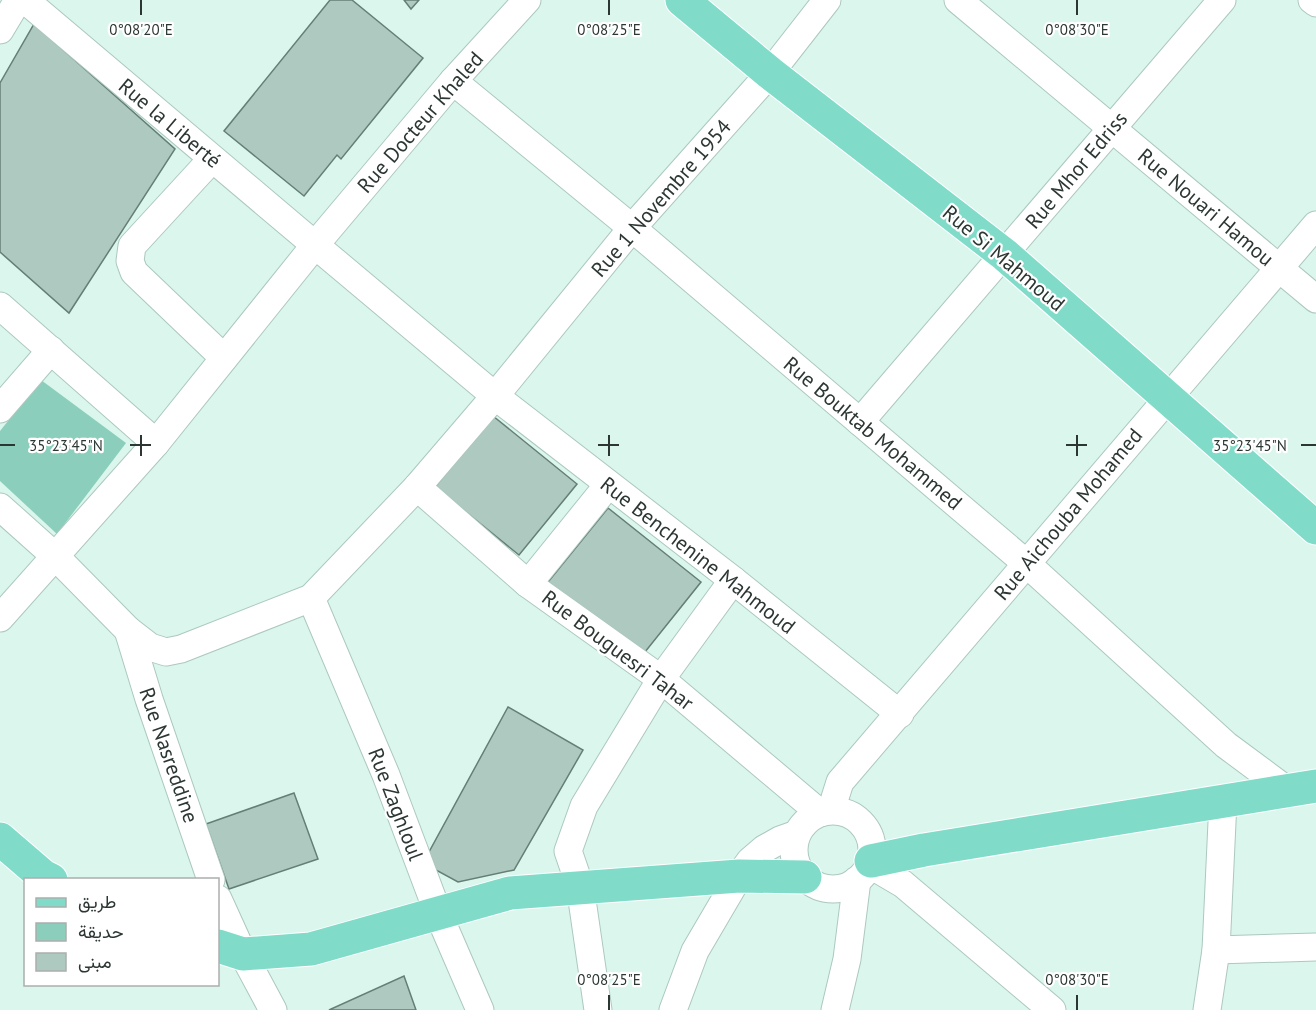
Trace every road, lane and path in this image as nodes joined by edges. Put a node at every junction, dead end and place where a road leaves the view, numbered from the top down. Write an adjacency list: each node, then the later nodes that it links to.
1 (18, 0): 10 (street)
2 (25, 0): 14 (street, Rue la Liberté)
3 (527, 0): 12 (street, Rue Docteur Khaled)
4 (682, 0): 11 (main road, Rue Si Mahmoud)
5 (827, 0): 11 (street, Rue 1 Novembre 1954)
6 (958, 0): 13 (street, Rue Nouari Hamou)
7 (1222, 0): 13 (street, Rue Mhor Edriss)
8 (1312, 0): 9 (street)
9 (1316, 3)
10 (0, 30)
11 (770, 72): 16 (street, Rue 1 Novembre 1954); 18 (main road, Rue Si Mahmoud)
12 (453, 81): 16 (street, Rue Bouktab Mohammed); 17 (street, Rue Docteur Khaled)
13 (1112, 127): 18 (street, Rue Mhor Edriss); 19 (street, Rue Nouari Hamou)
14 (212, 159): 17 (street, Rue la Liberté); 23 (street)
15 (1316, 225): 19 (street, Rue Aichouba Mohamed)
16 (632, 228): 24 (street, Rue 1 Novembre 1954); 27 (street, Rue Bouktab Mohammed)
17 (315, 245): 23 (street, Rue Docteur Khaled); 24 (street, Rue la Liberté)
18 (1005, 255): 25 (main road, Rue Si Mahmoud); 27 (street, Rue Mhor Edriss)
19 (1278, 268): 20 (street, Rue Nouari Hamou); 25 (street, Rue Aichouba Mohamed)
20 (1316, 299)
21 (0, 306): 22 (street)
22 (51, 350): 26 (street); 28 (street)
23 (224, 358): 28 (street, Rue Docteur Khaled)
24 (495, 396): 29 (street, Rue Benchenine Mahmoud); 30 (street, Rue 1 Novembre 1954)
25 (1167, 397): 32 (main road, Rue Si Mahmoud); 34 (street, Rue Aichouba Mohamed)
26 (0, 409)
27 (860, 422): 34 (street, Rue Bouktab Mohammed)
28 (156, 443): 33 (street, Rue Docteur Khaled)
29 (608, 485): 35 (street, Rue Benchenine Mahmoud); 36 (street)
30 (417, 487): 36 (street, Rue Bouguesri Tahar); 37 (street, Rue 1 Novembre 1954)
31 (0, 507): 33 (street)
32 (1316, 528)
33 (56, 557): 38 (street, Rue Docteur Khaled); 39 (street)
34 (1027, 564): 41 (street, Rue Aichouba Mohamed); 42 (street, Rue Bouktab Mohammed)
35 (733, 580): 40 (street); 41 (street, Rue Benchenine Mahmoud)
36 (528, 584): 40 (street, Rue Bouguesri Tahar)
37 (311, 598): 39 (street); 54 (street, Rue Zaghloul)
38 (0, 618)
39 (128, 630): 51 (street, Rue Nasreddine)
40 (661, 679): 44 (street, Rue Bouguesri Tahar); 52 (street)
41 (900, 714): 44 (street, Rue Aichouba Mohamed)
42 (1302, 788): 43 (main road)
43 (1223, 801): 47 (main road); 57 (street)
44 (827, 812): 45 (street); 47 (street)
45 (796, 834): 48 (street); 49 (street)
46 (0, 839): 50 (main road)
47 (866, 869): 49 (street); 62 (street); 63 (street)
48 (739, 876): 49 (main road); 52 (main road); 61 (street)
49 (805, 877)
50 (48, 878)
51 (211, 878)
52 (580, 886): 54 (main road); 60 (street)
53 (219, 902): 56 (street)
54 (438, 913): 56 (main road); 59 (street, Rue Zaghloul)
55 (1316, 947): 57 (street)
56 (230, 950): 58 (street)
57 (1216, 950): 64 (street)
58 (273, 1010)
59 (480, 1010)
60 (598, 1010)
61 (674, 1010)
62 (835, 1010)
63 (1053, 1010)
64 (1207, 1010)

